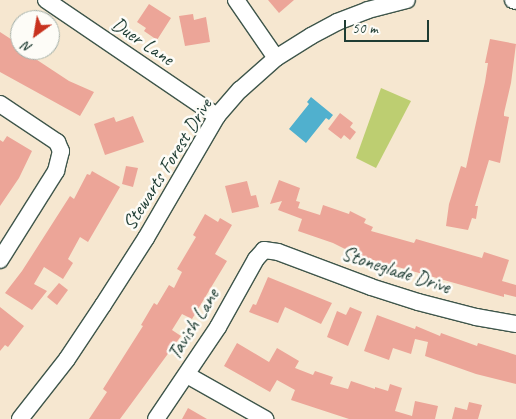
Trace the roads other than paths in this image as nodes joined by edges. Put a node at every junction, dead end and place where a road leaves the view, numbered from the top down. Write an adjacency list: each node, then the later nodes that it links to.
1 (46, 0): 6 (street, Duer Lane)
2 (236, 0): 4 (street)
3 (407, 0): 4 (street, Stewarts Forest Drive)
4 (276, 58): 6 (street, Stewarts Forest Drive)
5 (0, 104): 8 (street)
6 (217, 116): 11 (street, Stewarts Forest Drive)
7 (264, 250): 9 (street, Stoneglade Drive); 10 (street, Tavish Lane)
8 (0, 260)
9 (516, 324)
10 (186, 375): 12 (street, Tavish Lane); 13 (street)
11 (20, 419)
12 (156, 419)
13 (265, 419)

